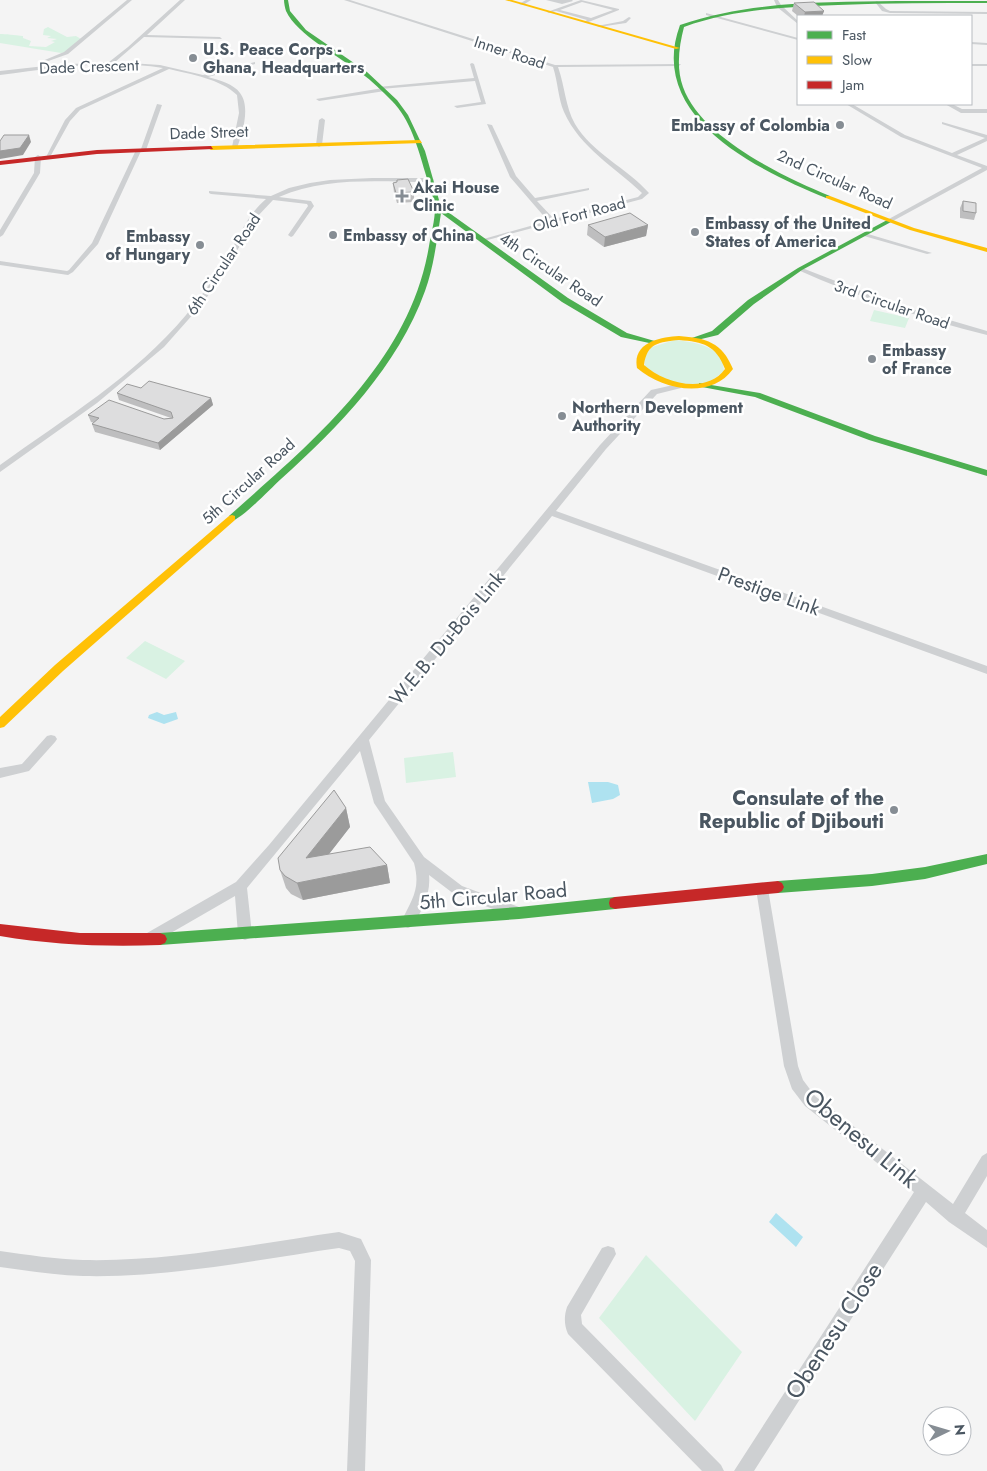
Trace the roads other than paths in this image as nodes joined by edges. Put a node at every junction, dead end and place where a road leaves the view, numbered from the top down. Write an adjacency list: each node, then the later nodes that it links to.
1 (130, 0): 38 (street)
2 (182, 0): 24 (street)
3 (286, 0): 42 (street)
4 (346, 0): 36 (street, Inner Road)
5 (507, 0): 8 (street)
6 (548, 0): 7 (street)
7 (560, 0)
8 (525, 2): 15 (street)
9 (877, 2): 10 (street); 11 (street); 16 (street)
10 (982, 2): 16 (street)
11 (778, 3): 18 (street); 22 (street)
12 (569, 5): 13 (street); 14 (street); 15 (street)
13 (600, 5): 19 (street); 20 (street)
14 (579, 8)
15 (553, 11): 19 (street); 23 (street)
16 (987, 11)
17 (597, 12): 20 (street)
18 (708, 14): 26 (street); 28 (street)
19 (574, 15): 23 (street)
20 (606, 15): 23 (street)
21 (629, 18): 23 (street)
22 (797, 22)
23 (592, 23): 28 (street)
24 (144, 36): 25 (street); 30 (street)
25 (220, 38)
26 (797, 39)
27 (972, 43): 29 (street)
28 (678, 44): 33 (street, 2nd Circular Road)
29 (987, 44)
30 (110, 63): 37 (street, Dade Crescent); 38 (street, Dade Crescent)
31 (253, 63): 40 (street)
32 (472, 64): 41 (street)
33 (679, 65): 36 (street, Inner Road); 68 (street, 2nd Circular Road)
34 (972, 65): 35 (street)
35 (987, 65)
36 (555, 66): 67 (street, Old Fort Road)
37 (168, 68): 40 (street, Dade Crescent); 57 (street)
38 (28, 69): 39 (street, Dade Crescent)
39 (0, 72)
40 (203, 77): 55 (street, Dade Crescent)
41 (476, 78): 42 (street); 47 (street)
42 (382, 88): 43 (street); 53 (street)
43 (319, 99)
44 (851, 105): 58 (street)
45 (950, 105): 48 (street)
46 (159, 106): 56 (street)
47 (457, 106)
48 (987, 111)
49 (322, 120): 54 (street)
50 (944, 123): 52 (street)
51 (489, 126): 65 (street)
52 (987, 138): 58 (street)
53 (420, 142): 54 (street, Dade Street); 61 (street)
54 (319, 145): 55 (street, Dade Street)
55 (235, 147): 56 (street, Dade Street)
56 (141, 150): 57 (street, Dade Street); 75 (street)
57 (43, 156): 59 (street, Dade Street); 70 (street)
58 (951, 156): 60 (street)
59 (0, 163)
60 (987, 168): 68 (street)
61 (432, 180): 64 (street, 6th Circular Road); 66 (street)
62 (587, 189): 65 (street)
63 (211, 192): 64 (street)
64 (272, 198): 71 (street); 90 (street, 6th Circular Road)
65 (532, 200): 67 (street)
66 (438, 208): 72 (street, 4th Circular Road); 96 (street, 5th Circular Road)
67 (552, 221): 72 (street, Old Fort Road)
68 (889, 221): 69 (street); 73 (street, 2nd Circular Road)
69 (866, 234): 74 (street); 76 (street)
70 (0, 235)
71 (291, 235)
72 (482, 241): 79 (street, 4th Circular Road)
73 (987, 250)
74 (930, 253)
75 (0, 264)
76 (800, 269): 77 (street, 3rd Circular Road); 78 (street)
77 (987, 332)
78 (714, 333): 80 (street); 82 (street)
79 (624, 335): 81 (street, 4th Circular Road); 83 (street, 4th Circular Road)
80 (693, 339): 81 (street); 82 (street)
81 (654, 342): 83 (street)
82 (716, 348): 85 (street)
83 (640, 354): 84 (street, 4th Circular Road)
84 (650, 375): 87 (street); 88 (street)
85 (723, 376): 86 (street); 89 (street)
86 (702, 385): 87 (street); 89 (street)
87 (678, 386): 88 (street)
88 (654, 392): 94 (street, W.E.B. Du-Bois Link)
89 (757, 395): 93 (street)
90 (98, 398): 91 (street); 92 (street, 6th Circular Road)
91 (107, 401)
92 (0, 469)
93 (987, 473)
94 (551, 512): 95 (street, Prestige Link); 98 (street, W.E.B. Du-Bois Link)
95 (987, 670)
96 (0, 724)
97 (51, 739): 99 (street)
98 (363, 740): 101 (street); 102 (street, W.E.B. Du-Bois Link)
99 (0, 773)
100 (987, 859): 103 (street, 5th Circular Road)
101 (420, 861): 104 (street); 105 (street)
102 (240, 886): 107 (street); 108 (street, W.E.B. Du-Bois Link)
103 (762, 889): 104 (street, 5th Circular Road); 110 (street, Obenesu Link)
104 (519, 913): 105 (street, 5th Circular Road)
105 (408, 922): 107 (street, 5th Circular Road)
106 (0, 930): 108 (street, 5th Circular Road)
107 (245, 934): 108 (street, 5th Circular Road)
108 (148, 940)
109 (987, 1161): 111 (street)
110 (924, 1191): 111 (street, Obenesu Link); 117 (street, Obenesu Close)
111 (955, 1216): 112 (street, Obenesu Link)
112 (987, 1240)
113 (608, 1254): 116 (street)
114 (0, 1259): 115 (street)
115 (356, 1471)
116 (715, 1471)
117 (743, 1471)

